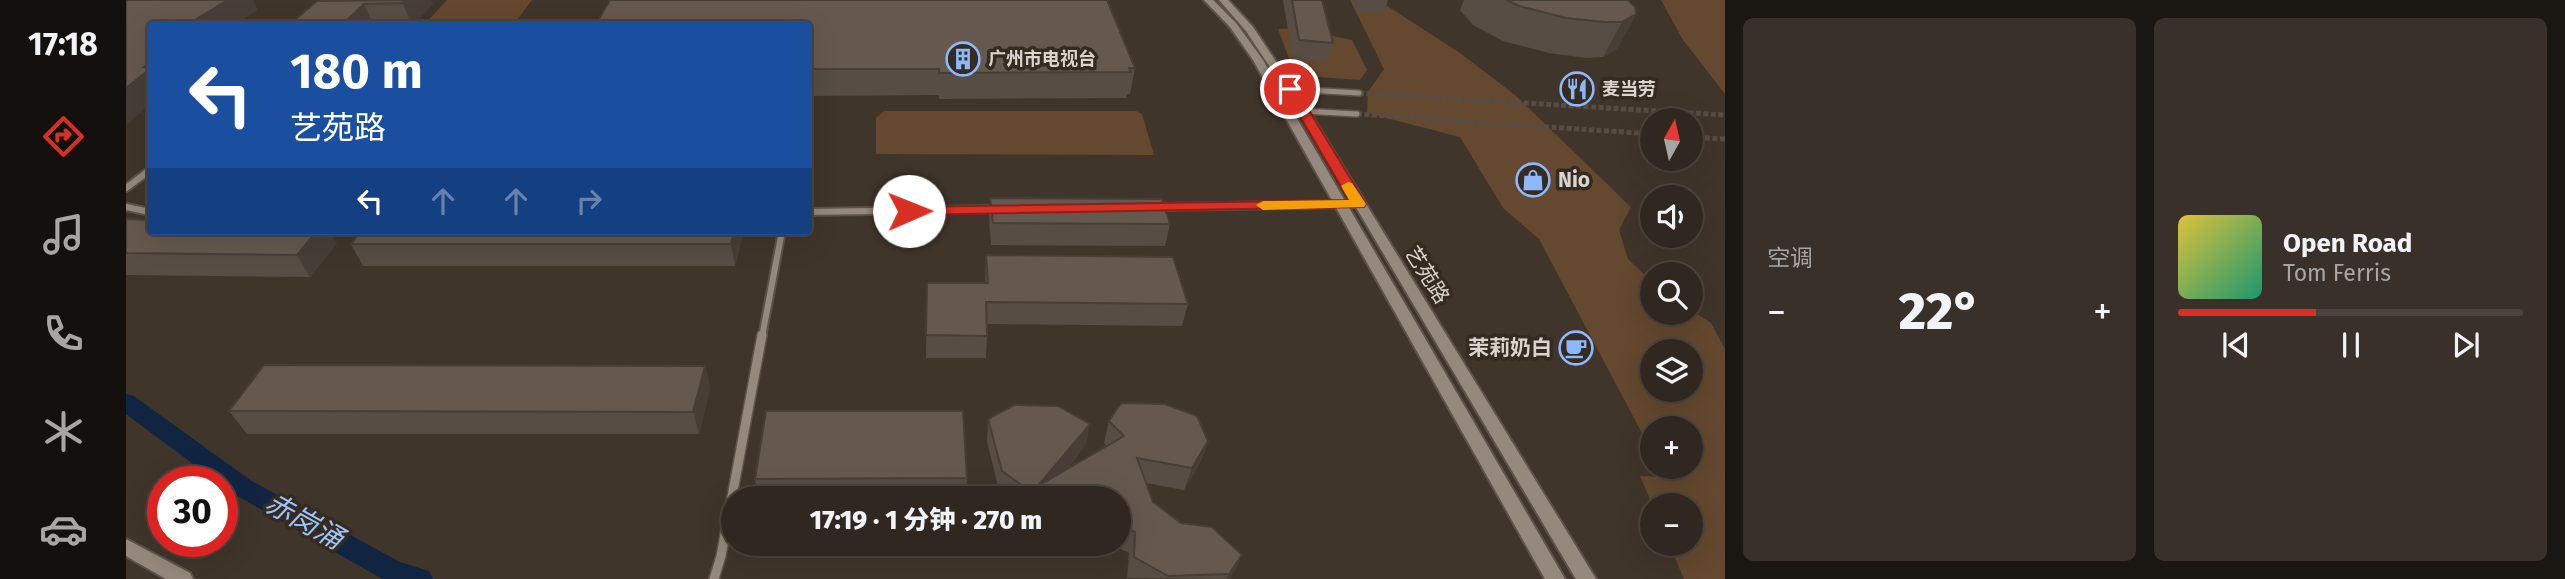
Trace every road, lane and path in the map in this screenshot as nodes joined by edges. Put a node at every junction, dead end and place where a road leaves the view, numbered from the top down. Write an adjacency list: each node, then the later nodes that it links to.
1 (1208, 0): 4 (street, 艺苑路)
2 (1223, 0): 4 (street, 艺苑路)
3 (1359, 93): 4 (street)
4 (1286, 94): 5 (street, 艺苑路); 9 (street, 艺苑路)
5 (1304, 111): 6 (street); 10 (street, 艺苑路)
6 (1357, 114)
7 (147, 172): 8 (street)
8 (126, 188)
9 (1341, 204): 10 (street); 12 (street); 20 (street, 艺苑路)
10 (1359, 204): 21 (street, 艺苑路)
11 (126, 206): 14 (street)
12 (1147, 207)
13 (1008, 209): 15 (street)
14 (147, 211)
15 (812, 212)
16 (781, 235): 19 (street)
17 (126, 547): 18 (street)
18 (183, 579)
19 (714, 579)
20 (1555, 579)
21 (1586, 579)

